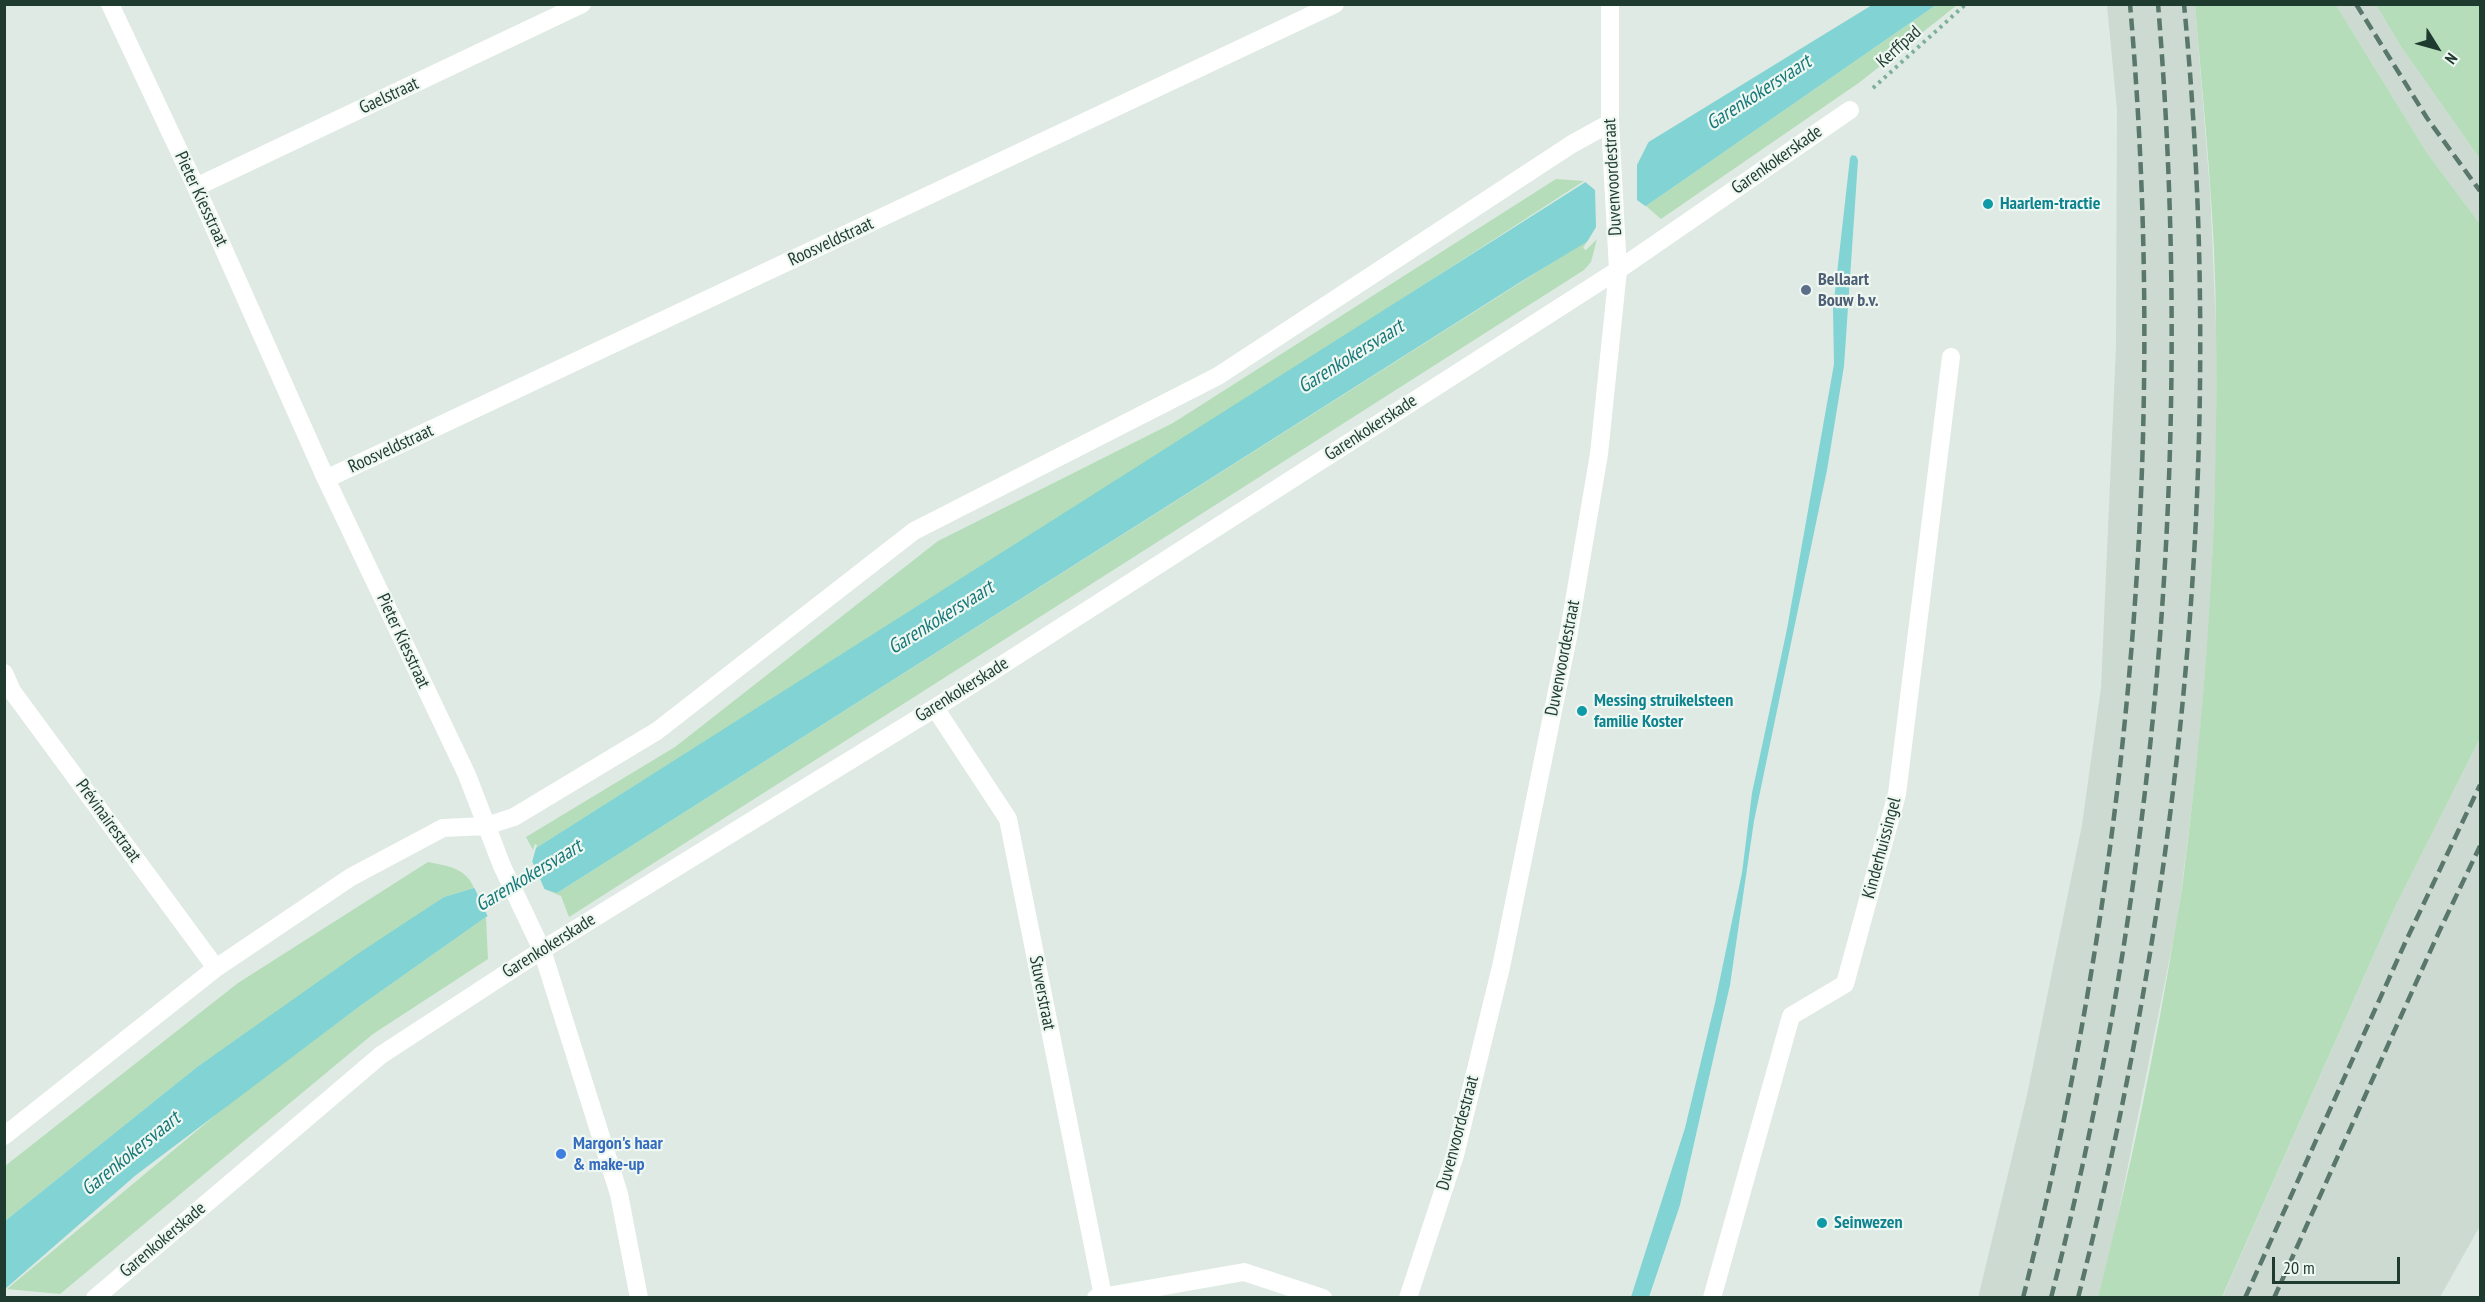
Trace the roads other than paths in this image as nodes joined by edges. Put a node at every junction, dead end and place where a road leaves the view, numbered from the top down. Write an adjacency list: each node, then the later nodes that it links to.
1 (110, 4): 7 (street, Pieter Kiesstraat)
2 (582, 4): 7 (street, Gaelstraat)
3 (1335, 4): 10 (street, Roosveldstraat)
4 (1610, 4): 6 (street, Duvenvoordestraat)
5 (1850, 110): 8 (street, Garenkokerskade)
6 (1610, 123): 8 (street, Duvenvoordestraat); 13 (street)
7 (196, 187): 10 (street, Pieter Kiesstraat)
8 (1617, 270): 12 (street, Garenkokerskade); 21 (street, Duvenvoordestraat)
9 (1951, 357): 22 (street, Kinderhuissingel)
10 (326, 479): 13 (street, Pieter Kiesstraat)
11 (4, 673): 15 (street, Prévinairestraat)
12 (935, 708): 14 (street, Garenkokerskade); 17 (street, Stuverstraat)
13 (486, 826): 14 (street, Pieter Kiesstraat); 15 (street)
14 (542, 950): 18 (street, Garenkokerskade); 19 (street, Pieter Kiesstraat)
15 (216, 968): 16 (street)
16 (4, 1136)
17 (1100, 1297): 20 (street)
18 (95, 1298)
19 (639, 1298)
20 (1323, 1298)
21 (1408, 1298)
22 (1712, 1298)

